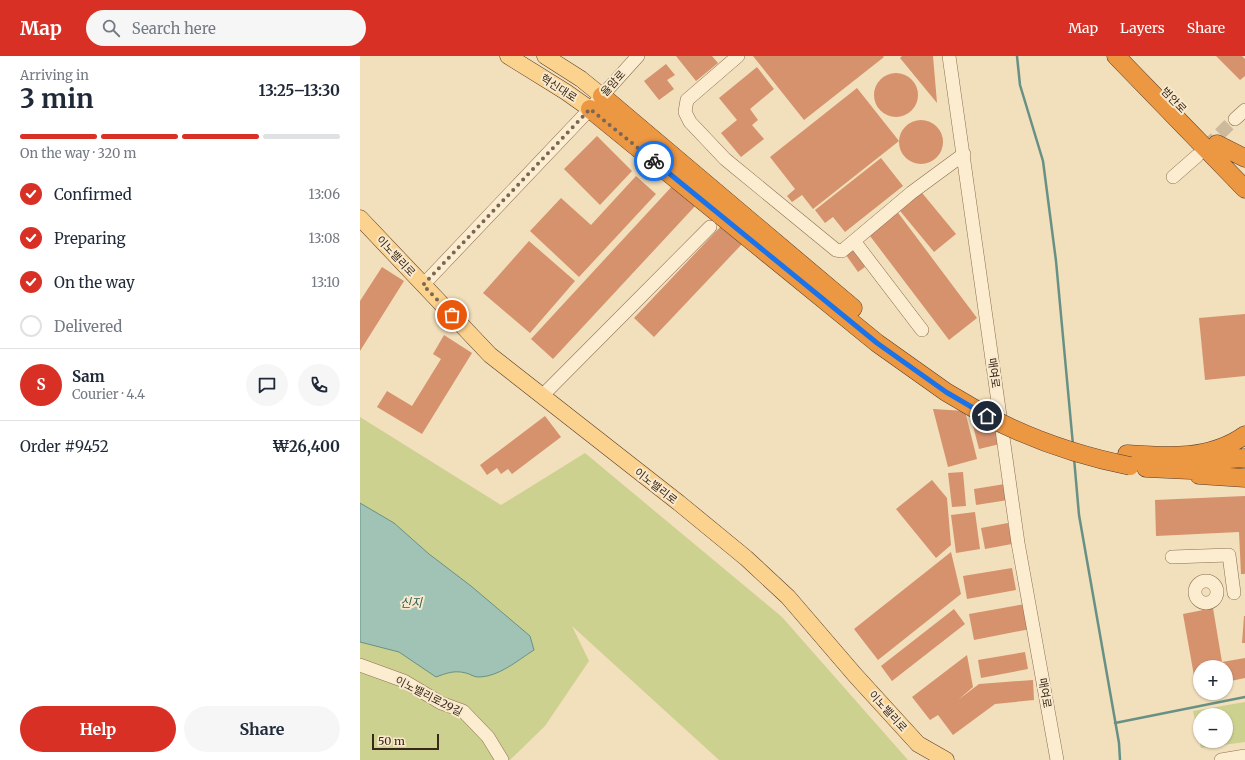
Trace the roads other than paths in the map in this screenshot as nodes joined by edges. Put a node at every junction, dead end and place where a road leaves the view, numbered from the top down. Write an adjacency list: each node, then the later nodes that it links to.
1 (508, 56): 10 (main road, 혁신대로)
2 (545, 56): 9 (main road)
3 (738, 56): 24 (street)
4 (949, 56): 15 (street, 매여로)
5 (1116, 56): 8 (highway, 범안로)
6 (1132, 56): 8 (highway, 범안로)
7 (636, 58): 9 (street, 율암로)
8 (1157, 90): 13 (highway, 범안로); 14 (highway, 범안로)
9 (602, 96): 10 (street, 율암로); 28 (highway)
10 (590, 109): 25 (street, 율암로); 28 (highway, 혁신대로)
11 (1245, 110): 12 (street)
12 (1235, 119)
13 (1188, 131): 20 (highway); 21 (highway)
14 (1217, 144): 17 (highway); 18 (highway, 범안로)
15 (964, 154): 24 (street); 42 (street, 매여로)
16 (1196, 156): 19 (street)
17 (1245, 158)
18 (1245, 173)
19 (1173, 177)
20 (1245, 189)
21 (1245, 203)
22 (360, 218): 25 (main road, 이노밸리로)
23 (710, 227): 27 (street)
24 (854, 241): 26 (street)
25 (423, 285): 27 (main road, 이노밸리로)
26 (922, 330)
27 (542, 396): 41 (main road, 이노밸리로)
28 (988, 412): 31 (highway, bridge)
29 (1245, 435): 31 (highway)
30 (1245, 458): 31 (highway)
31 (1129, 460): 32 (highway)
32 (1151, 468): 33 (highway); 34 (highway)
33 (1245, 468)
34 (1245, 478)
35 (1172, 557): 37 (street)
36 (1218, 592): 37 (street)
37 (1240, 593)
38 (360, 665): 40 (street, 이노밸리로29길)
39 (1245, 756): 43 (street)
40 (502, 760)
41 (946, 760)
42 (1057, 760)
43 (1221, 760)

